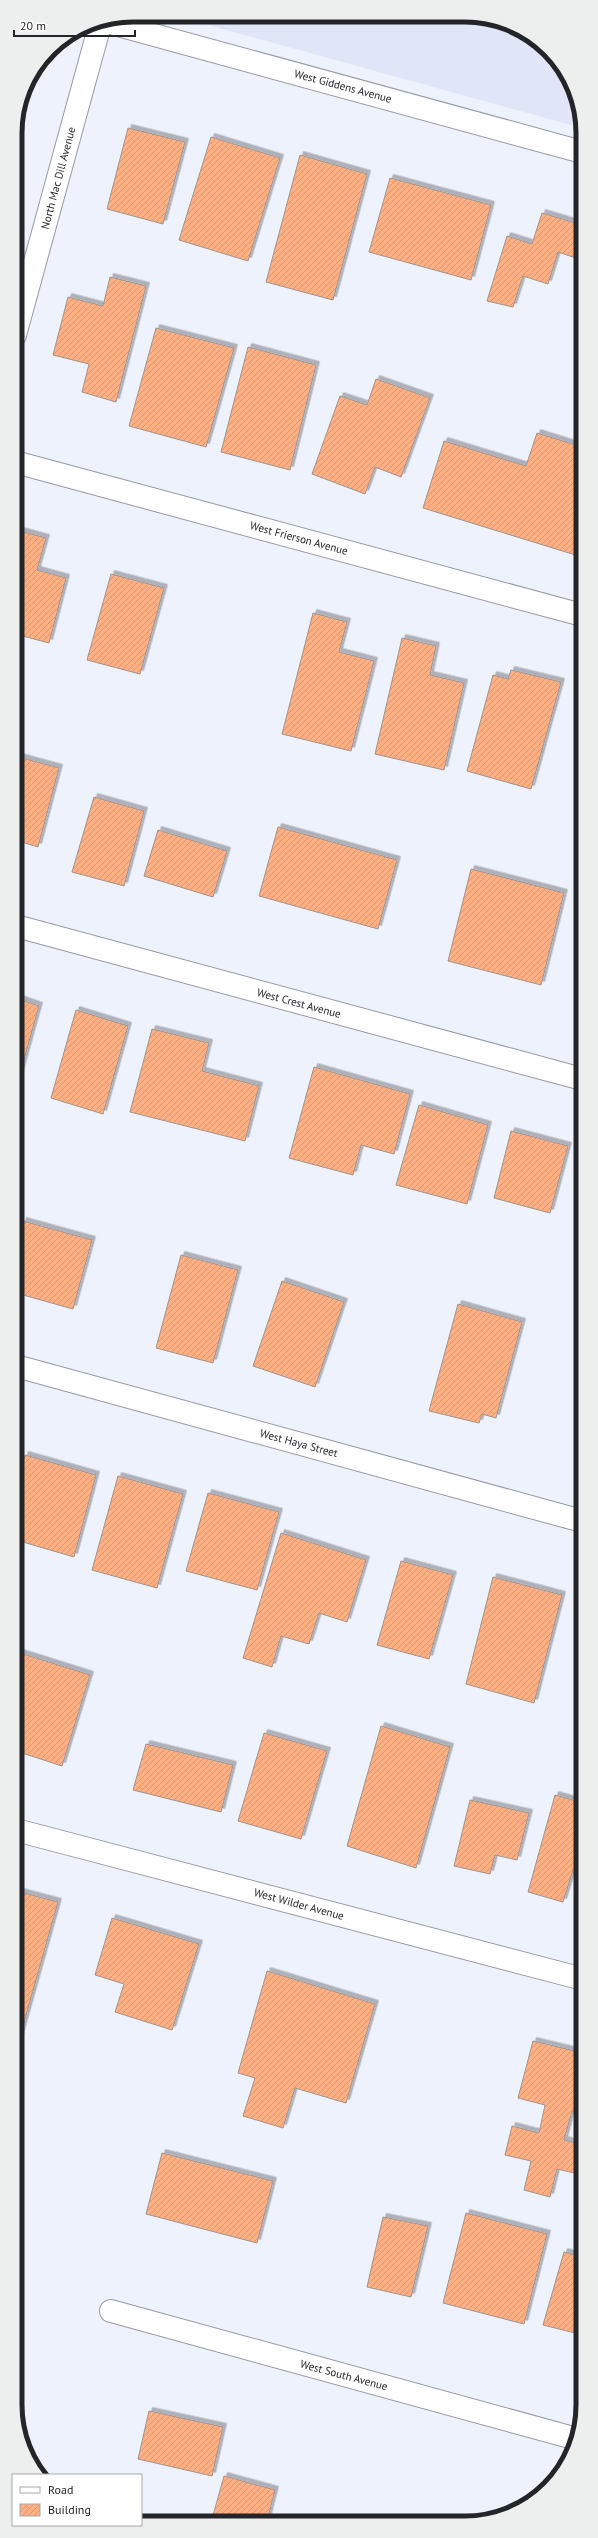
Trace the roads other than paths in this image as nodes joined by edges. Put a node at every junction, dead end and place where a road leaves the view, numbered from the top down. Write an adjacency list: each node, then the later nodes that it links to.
1 (112, 24): 3 (street, West Giddens Avenue)
2 (100, 27): 4 (street, North Mac Dill Avenue)
3 (576, 150)
4 (22, 310)
5 (22, 464): 6 (street, West Frierson Avenue)
6 (576, 613)
7 (22, 928): 8 (street, West Crest Avenue)
8 (576, 1077)
9 (22, 1368): 10 (street, West Haya Street)
10 (576, 1519)
11 (22, 1832): 12 (street, West Wilder Avenue)
12 (576, 1977)
13 (111, 2311): 14 (street, West South Avenue)
14 (571, 2437)

